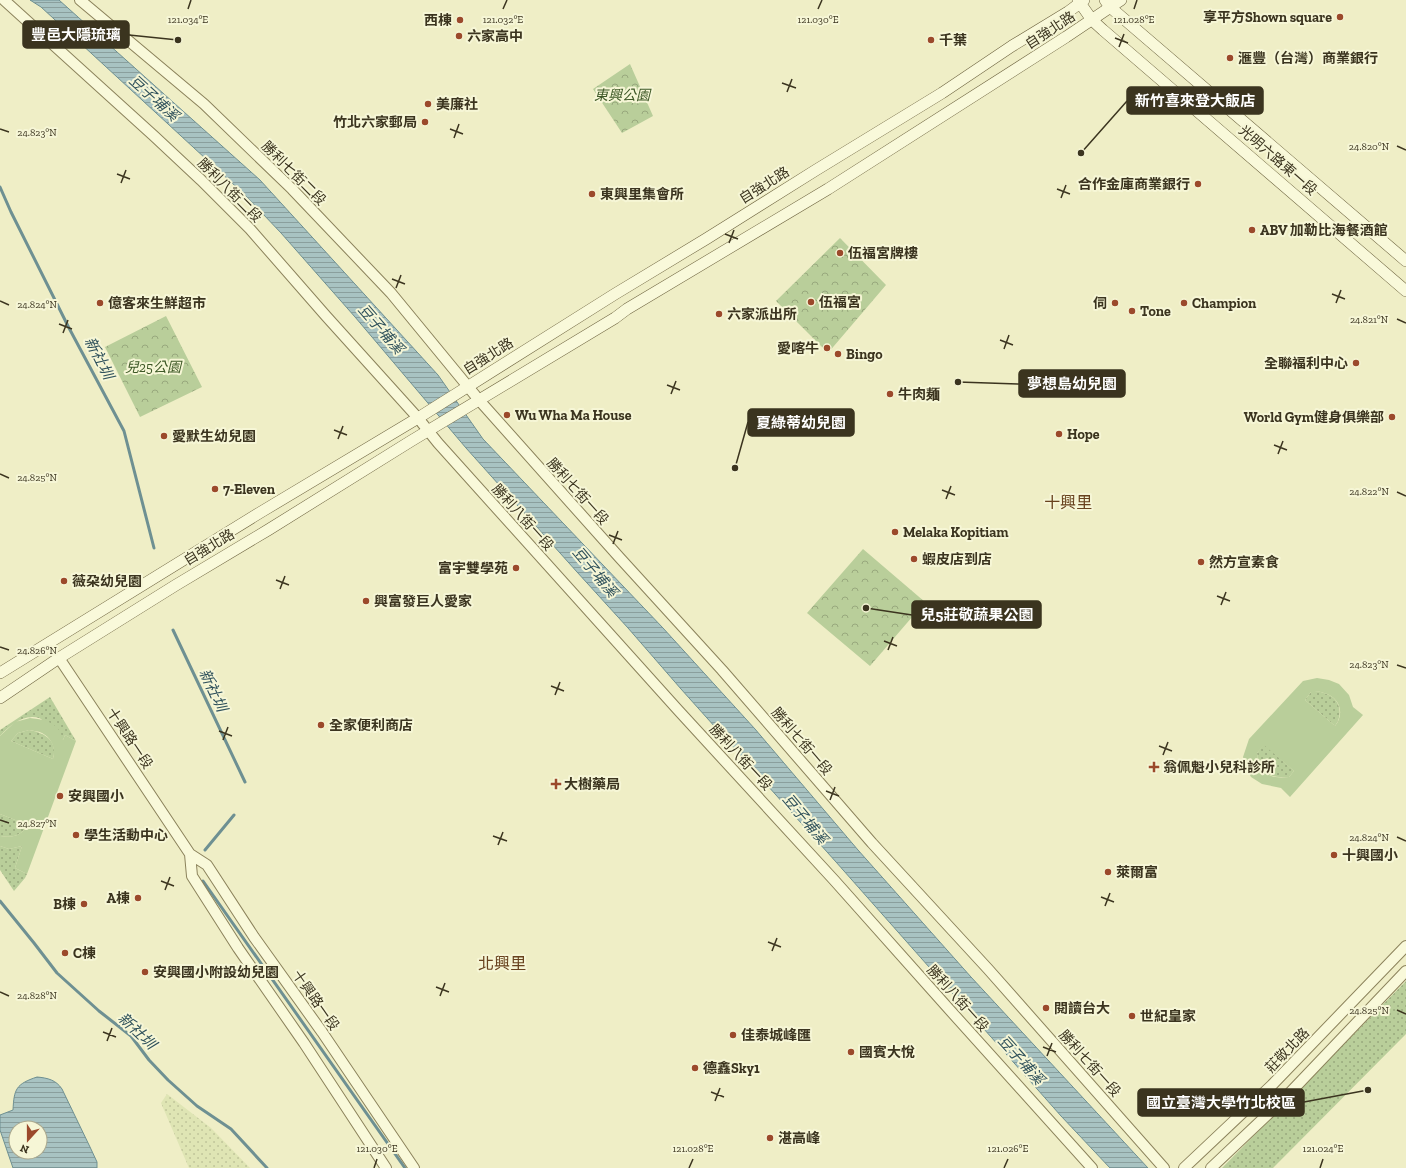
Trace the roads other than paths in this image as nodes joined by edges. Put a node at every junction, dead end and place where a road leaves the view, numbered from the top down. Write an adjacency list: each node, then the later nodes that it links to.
1 (4, 0): 11 (street, 勝利八街二段)
2 (80, 0): 9 (street, 勝利七街二段)
3 (1121, 0): 5 (main road, 自強北路)
4 (1081, 1): 6 (main road, 光明六路東一段); 9 (main road, 自強北路)
5 (1107, 3): 6 (main road, 自強北路); 7 (main road, 光明六路東一段)
6 (1092, 20): 8 (main road, 光明六路東一段); 10 (main road, 自強北路)
7 (1406, 261)
8 (1406, 291)
9 (464, 388): 10 (street, 勝利七街一段); 11 (main road, 自強北路)
10 (475, 402): 12 (main road, 自強北路); 22 (street, 勝利七街一段)
11 (422, 416): 12 (street, 勝利八街一段); 14 (main road, 自強北路)
12 (432, 428): 13 (main road, 自強北路); 21 (street, 勝利八街一段)
13 (59, 658): 15 (main road, 自強北路); 16 (street, 十興路一段)
14 (0, 673)
15 (0, 698)
16 (190, 854): 19 (street, 十興路一段); 20 (street, 十興路一段)
17 (1406, 946): 23 (street, 莊敬北路)
18 (1406, 971): 24 (street)
19 (386, 1168)
20 (414, 1168)
21 (1092, 1168)
22 (1164, 1168)
23 (1184, 1168)
24 (1211, 1168)

